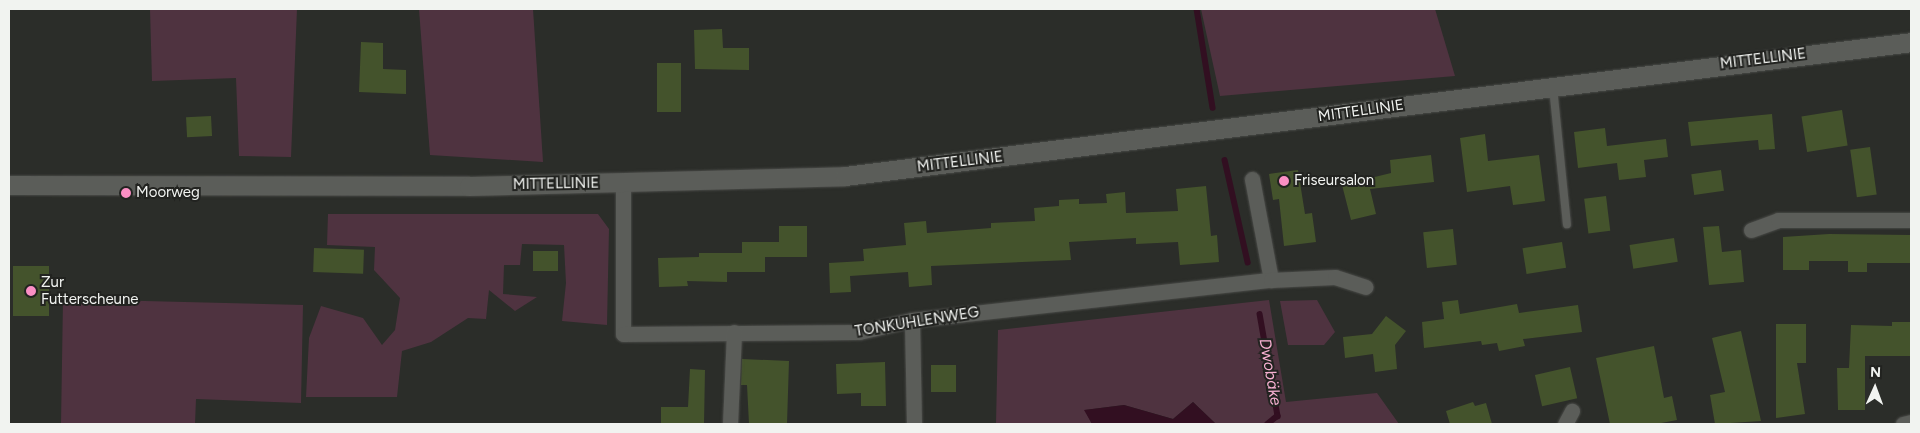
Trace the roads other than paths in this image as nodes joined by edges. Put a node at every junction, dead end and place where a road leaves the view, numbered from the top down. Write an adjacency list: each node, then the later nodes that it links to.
1 (1909, 41): 2 (street, MITTELLINIE)
2 (1552, 86): 4 (street, MITTELLINIE); 7 (lane)
3 (1252, 179): 9 (street)
4 (623, 182): 5 (street, MITTELLINIE); 12 (street, TONKUHLENWEG)
5 (9, 184)
6 (1911, 220): 8 (street)
7 (1567, 224)
8 (1750, 230)
9 (1271, 280): 10 (street, TONKUHLENWEG); 11 (street, TONKUHLENWEG)
10 (1365, 287)
11 (912, 320): 12 (street, TONKUHLENWEG); 15 (street)
12 (734, 332): 14 (street)
13 (1911, 422): 16 (street)
14 (730, 424)
15 (914, 424)
16 (1903, 424)

